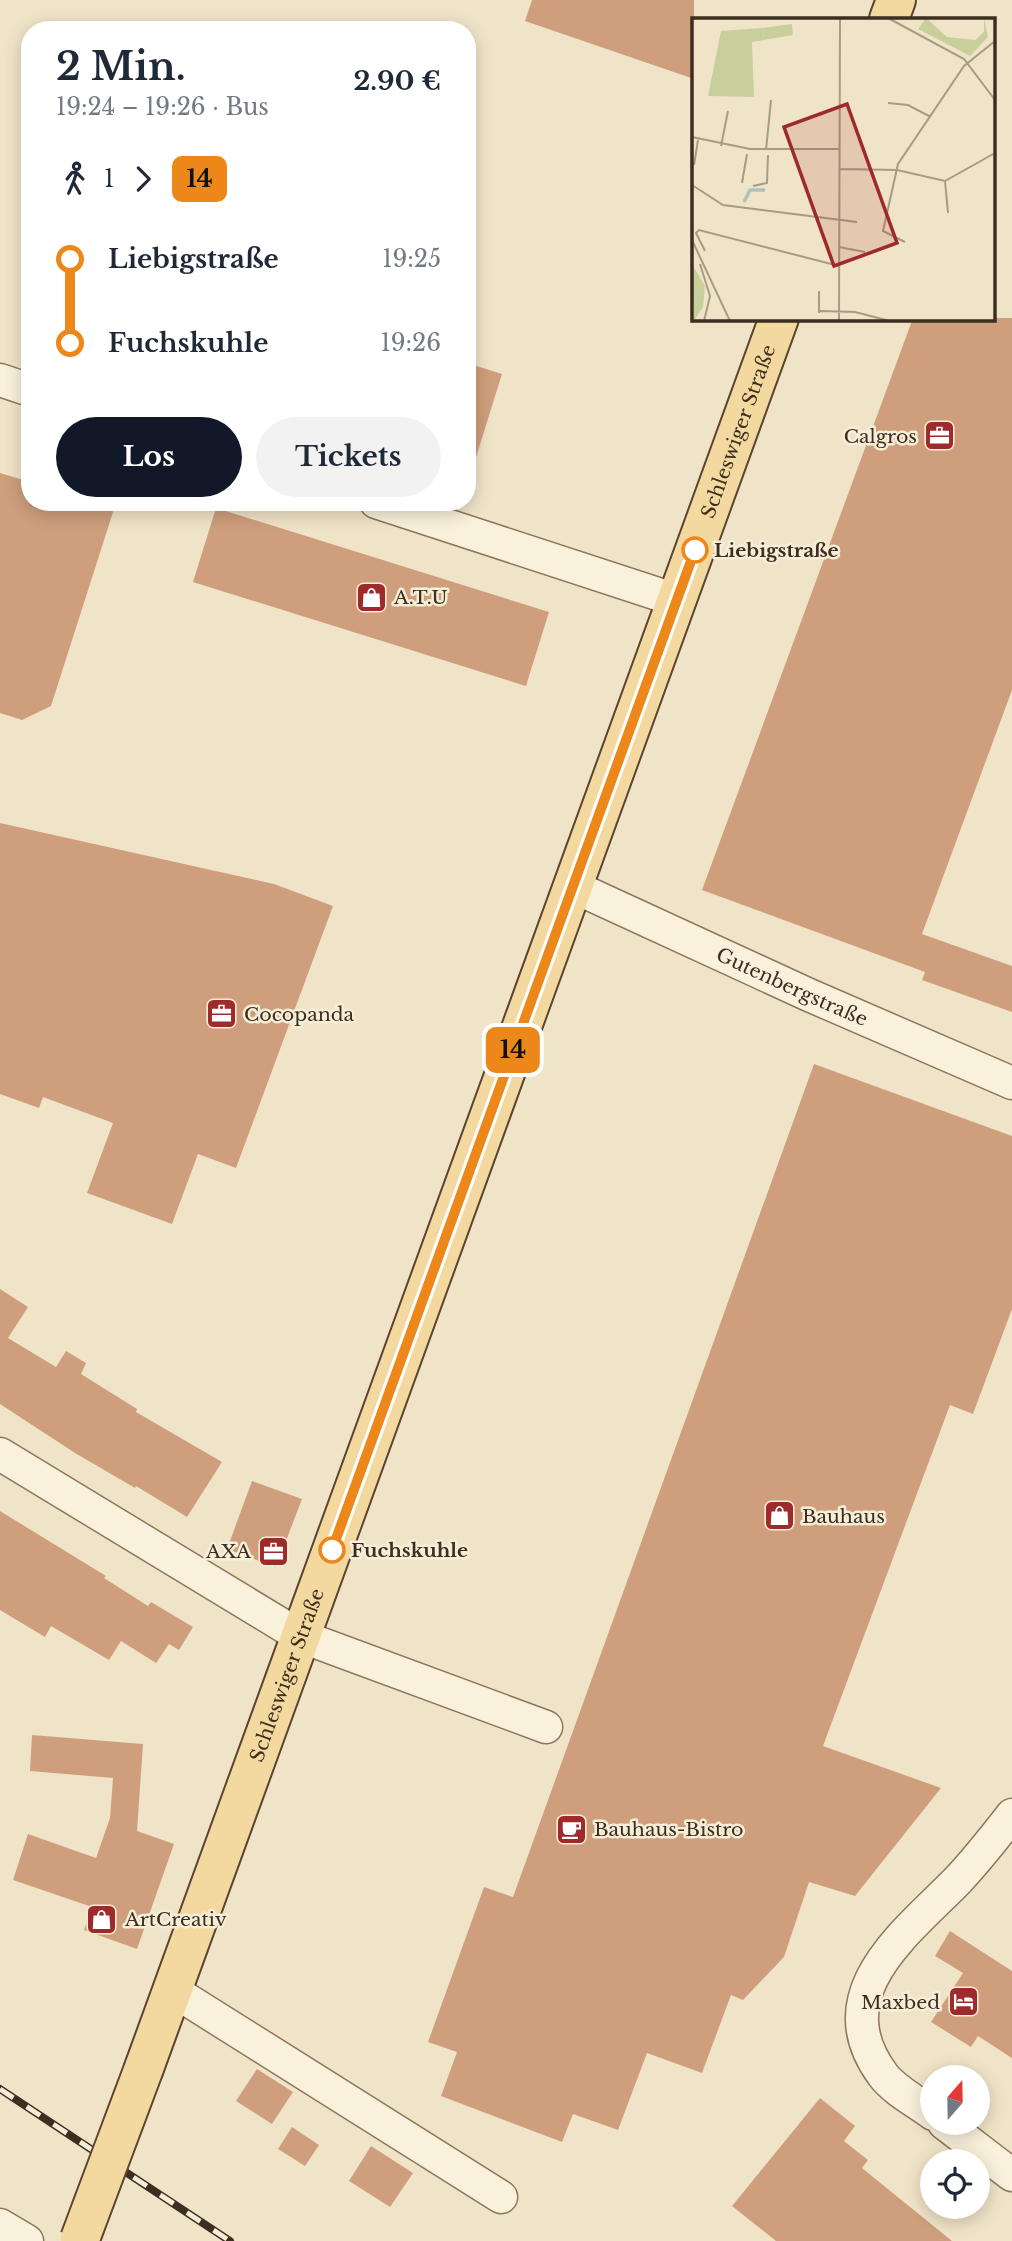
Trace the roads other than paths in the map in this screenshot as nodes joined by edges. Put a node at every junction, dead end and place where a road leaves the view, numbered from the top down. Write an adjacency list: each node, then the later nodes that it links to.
1 (896, 0): 2 (main road)
2 (889, 18)
3 (778, 320): 7 (main road, Schleswiger Straße)
4 (0, 380): 5 (street)
5 (21, 387)
6 (404, 511): 7 (street)
7 (676, 600): 8 (main road, Schleswiger Straße)
8 (572, 886): 9 (street, Gutenbergstraße); 11 (main road, Schleswiger Straße)
9 (1012, 1083)
10 (0, 1454): 11 (street)
11 (300, 1636): 12 (street); 14 (main road, Schleswiger Straße)
12 (546, 1727)
13 (1012, 1815): 15 (street)
14 (172, 1990): 18 (street); 20 (main road, Schleswiger Straße, bridge)
15 (920, 2104)
16 (960, 2135): 17 (street)
17 (1012, 2175)
18 (500, 2197)
19 (0, 2225): 21 (street)
20 (80, 2240)
21 (27, 2241)

